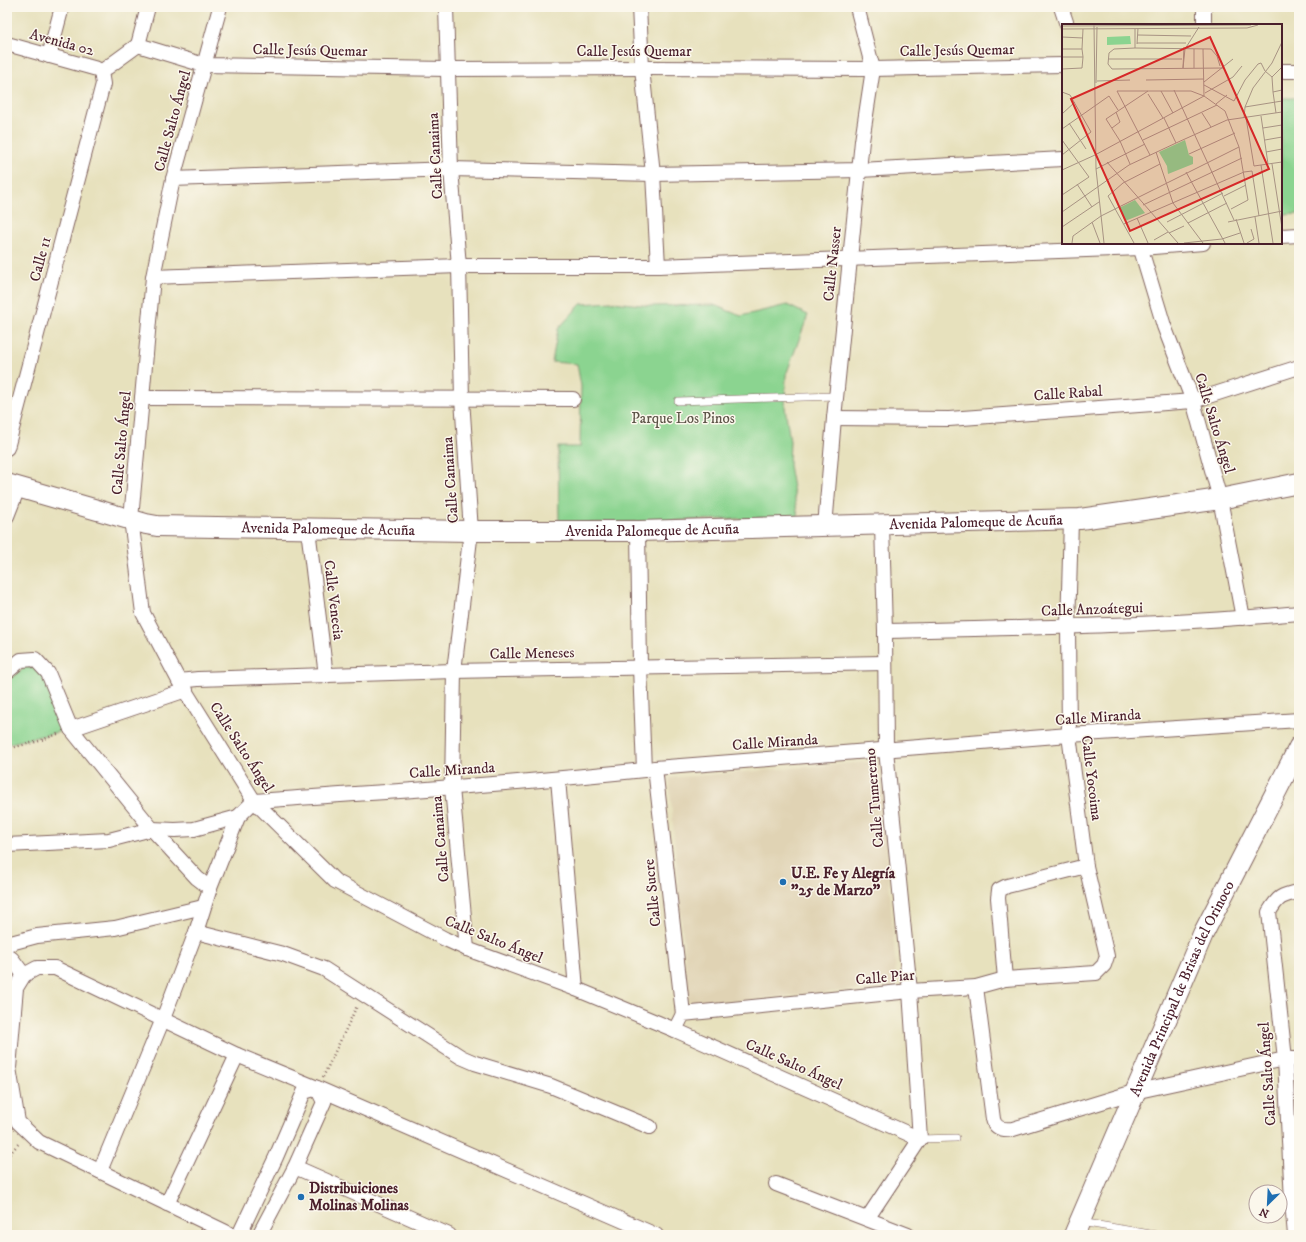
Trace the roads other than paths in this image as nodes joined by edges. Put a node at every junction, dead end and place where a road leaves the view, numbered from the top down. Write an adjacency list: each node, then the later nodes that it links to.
1 (62, 7): 13 (street)
2 (148, 7): 12 (street)
3 (220, 7): 14 (street, Calle Salto Ángel)
4 (446, 7): 17 (street, Calle Canaima)
5 (639, 7): 16 (street)
6 (857, 7): 18 (street, Calle Nasser)
7 (1061, 7): 9 (street)
8 (1204, 7): 10 (street)
9 (1067, 24)
10 (1204, 24)
11 (7, 44): 13 (street, Avenida 02)
12 (138, 45): 14 (street, Calle Jesús Quemar); 21 (street)
13 (49, 56): 21 (street, Avenida 02)
14 (204, 65): 17 (street, Calle Jesús Quemar); 26 (street, Calle Salto Ángel)
15 (1062, 65): 18 (street, Calle Jesús Quemar)
16 (642, 68): 17 (street, Calle Jesús Quemar); 18 (street, Calle Jesús Quemar); 25 (street)
17 (447, 69): 23 (street, Calle Canaima)
18 (873, 69): 24 (street, Calle Nasser)
19 (1282, 71): 20 (street)
20 (1299, 71)
21 (102, 75): 43 (street, Calle 11)
22 (1062, 159): 24 (street)
23 (451, 169): 25 (street); 26 (street); 32 (street, Calle Canaima)
24 (860, 170): 25 (street); 31 (street, Calle Nasser)
25 (653, 174): 33 (street)
26 (173, 179): 34 (street, Calle Salto Ángel)
27 (1299, 235): 28 (street)
28 (1282, 236)
29 (1182, 244): 30 (street)
30 (1140, 246): 31 (street); 41 (street, Calle Salto Ángel)
31 (850, 259): 33 (street); 36 (street, Calle Nasser)
32 (458, 266): 33 (street); 34 (street); 38 (street, Calle Canaima)
33 (658, 266)
34 (153, 277): 37 (street, Calle Salto Ángel)
35 (1299, 367): 41 (street, Calle Rabal)
36 (836, 396): 40 (lane); 42 (street, Calle Nasser)
37 (142, 398): 38 (street); 48 (street, Calle Salto Ángel)
38 (462, 399): 39 (street); 54 (street, Calle Canaima)
39 (573, 399)
40 (678, 401)
41 (1193, 401): 42 (street, Calle Rabal); 46 (street, Calle Salto Ángel)
42 (834, 418): 51 (street, Calle Nasser)
43 (7, 448)
44 (1299, 483): 46 (street, Avenida Palomeque de Acuña)
45 (13, 486): 47 (street); 48 (street, Avenida Palomeque de Acuña)
46 (1220, 500): 49 (street, Avenida Palomeque de Acuña); 56 (street, Calle Salto Ángel)
47 (7, 516)
48 (130, 519): 52 (street, Avenida Palomeque de Acuña); 64 (street, Calle Salto Ángel)
49 (1071, 520): 50 (street, Avenida Palomeque de Acuña); 57 (street, Calle Yocoima)
50 (882, 525): 51 (street, Avenida Palomeque de Acuña); 58 (street, Calle Tumeremo)
51 (825, 527): 53 (street, Avenida Palomeque de Acuña)
52 (308, 529): 54 (street, Avenida Palomeque de Acuña); 63 (street, Calle Venecia)
53 (638, 531): 54 (street, Avenida Palomeque de Acuña); 60 (street, Calle Sucre)
54 (471, 532): 61 (street, Calle Canaima)
55 (1299, 613): 56 (street, Calle Anzoátegui)
56 (1243, 618): 57 (street, Calle Anzoátegui)
57 (1068, 627): 58 (street, Calle Anzoátegui); 67 (street, Calle Yocoima)
58 (885, 631): 59 (street, Calle Tumeremo)
59 (885, 662): 60 (street, Calle Meneses); 69 (street, Calle Tumeremo)
60 (640, 667): 61 (street, Calle Meneses); 70 (street, Calle Sucre)
61 (454, 671): 63 (street, Calle Meneses); 72 (street, Calle Canaima)
62 (7, 672): 66 (street)
63 (326, 676): 64 (street, Calle Meneses)
64 (182, 686): 66 (street, Calle Meneses); 73 (street, Calle Salto Ángel)
65 (1299, 720): 67 (street, Calle Miranda)
66 (71, 729): 75 (street)
67 (1069, 735): 69 (street, Calle Miranda); 77 (street, Calle Yocoima)
68 (1299, 747): 98 (street, Avenida Principal de Brisas del Orinoco)
69 (886, 750): 70 (street, Calle Miranda); 90 (street, Calle Tumeremo)
70 (649, 769): 71 (street, Calle Miranda); 91 (street, Calle Sucre)
71 (558, 779): 72 (street, Calle Miranda); 89 (street)
72 (452, 788): 73 (street, Calle Miranda); 83 (street, Calle Canaima)
73 (254, 800): 74 (street); 83 (street, Calle Salto Ángel)
74 (238, 817): 75 (street); 78 (street)
75 (152, 829): 76 (street); 78 (street)
76 (7, 845)
77 (1086, 866): 85 (street, Calle Yocoima); 87 (street)
78 (210, 888): 80 (street)
79 (1299, 892): 96 (street, Calle Salto Ángel)
80 (203, 907): 81 (street); 82 (street)
81 (196, 932): 92 (street); 99 (street)
82 (7, 944)
83 (467, 949): 89 (street, Calle Salto Ángel)
84 (7, 955): 86 (street)
85 (1104, 965): 87 (street, Calle Piar)
86 (24, 975): 92 (street); 103 (street)
87 (1005, 979): 88 (street, Calle Piar)
88 (976, 986): 90 (street, Calle Piar); 98 (street)
89 (576, 989): 93 (street, Calle Salto Ángel)
90 (910, 991): 91 (street, Calle Piar); 101 (street, Calle Tumeremo)
91 (683, 1014): 93 (street)
92 (163, 1019): 94 (street); 103 (street)
93 (675, 1030): 101 (street, Calle Salto Ángel)
94 (237, 1055): 97 (street); 106 (street)
95 (1299, 1059): 96 (street)
96 (1285, 1060): 98 (street); 105 (street, Calle Salto Ángel)
97 (318, 1088): 102 (street); 110 (street); 113 (street)
98 (1134, 1092): 108 (street, Avenida Principal de Brisas del Orinoco)
99 (650, 1127)
100 (956, 1138): 101 (lane)
101 (920, 1139): 107 (street)
102 (295, 1167): 111 (street); 112 (street)
103 (100, 1171): 106 (street)
104 (776, 1184): 107 (street)
105 (1295, 1200): 116 (street, Calle Salto Ángel)
106 (167, 1204): 109 (street)
107 (867, 1219): 114 (street)
108 (1076, 1228): 115 (lane)
109 (232, 1235)
110 (239, 1235)
111 (259, 1235)
112 (449, 1235)
113 (656, 1235)
114 (908, 1235)
115 (1156, 1235)
116 (1295, 1235)

